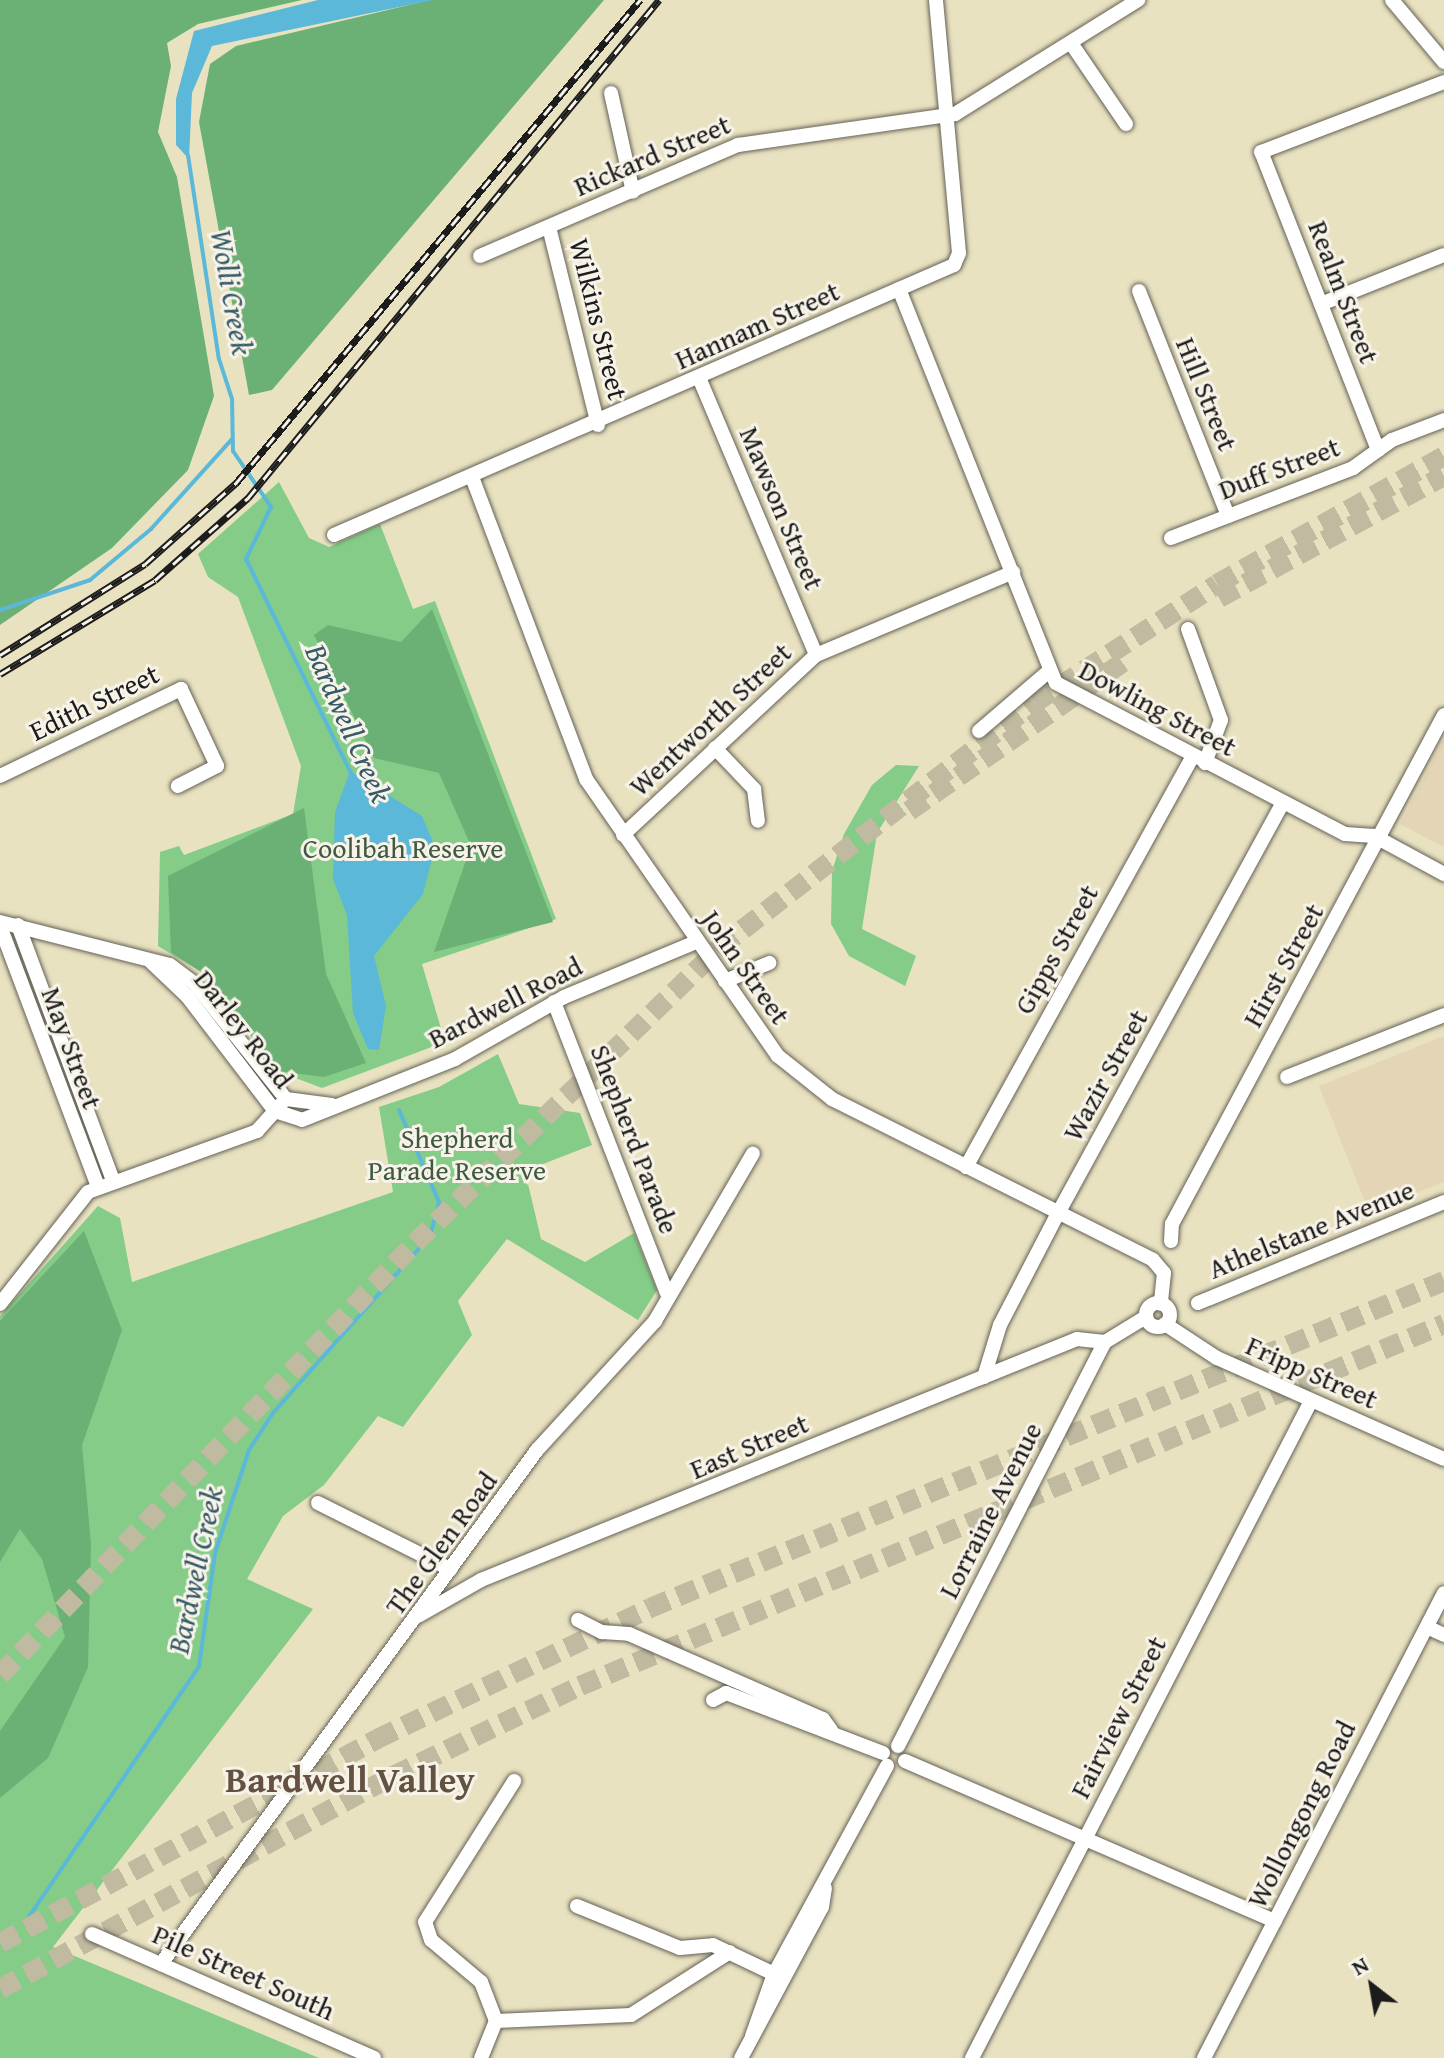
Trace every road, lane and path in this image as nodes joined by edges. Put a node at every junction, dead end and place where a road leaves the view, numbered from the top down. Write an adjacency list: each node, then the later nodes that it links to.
1 (936, 0): 8 (street, Hannam Street)
2 (1138, 0): 4 (street, Rickard Street)
3 (1392, 0): 5 (street)
4 (1071, 43): 8 (street, Rickard Street); 9 (street)
5 (1444, 62)
6 (1444, 82): 16 (street, Realm Street)
7 (611, 93): 10 (street)
8 (946, 112): 10 (street, Rickard Street); 14 (street, Hannam Street)
9 (1126, 124)
10 (633, 192): 11 (street, Rickard Street)
11 (549, 227): 13 (street, Rickard Street); 19 (street, Wilkins Street)
12 (1444, 255): 16 (street)
13 (480, 256)
14 (899, 289): 17 (street, Hannam Street); 25 (street, Dowling Street)
15 (1139, 291): 22 (street, Hill Street)
16 (1321, 304): 20 (street, Realm Street)
17 (700, 380): 19 (street, Hannam Street); 27 (street, Mawson Street)
18 (1444, 420): 20 (street, Duff Street)
19 (598, 425): 21 (street, Hannam Street)
20 (1378, 450): 22 (street, Duff Street)
21 (472, 477): 23 (street, Hannam Street); 37 (street, John Street)
22 (1228, 516): 24 (street, Duff Street)
23 (334, 535)
24 (1171, 538)
25 (1013, 572): 27 (street, Wentworth Street); 28 (street, Dowling Street)
26 (1188, 629): 32 (street, Gipps Street)
27 (816, 655): 31 (street, Wentworth Street)
28 (1049, 671): 30 (street); 32 (street, Dowling Street)
29 (1444, 715): 38 (street, Hirst Street)
30 (979, 731)
31 (715, 748): 36 (street); 37 (street, Wentworth Street)
32 (1198, 760): 35 (street, Dowling Street); 53 (street, Gipps Street)
33 (0, 776): 34 (street, Edith Street)
34 (178, 786)
35 (1283, 803): 38 (street, Dowling Street); 57 (street, Wazir Street)
36 (758, 821)
37 (623, 835): 42 (street, John Street)
38 (1374, 836): 39 (street, Dowling Street); 58 (street, Hirst Street)
39 (1444, 874)
40 (0, 924): 41 (street, Darley Road); 55 (street, May Street)
41 (18, 925): 43 (street, Darley Road); 54 (street, May Street)
42 (696, 942): 45 (street, John Street); 46 (street, Bardwell Road)
43 (151, 962): 49 (street, Darley Road); 51 (street, Darley Road)
44 (769, 963): 45 (street)
45 (725, 981): 53 (street, John Street)
46 (554, 1002): 50 (street, Bardwell Road); 59 (street, Shepherd Parade)
47 (1444, 1015): 48 (street)
48 (1287, 1077)
49 (286, 1099): 50 (street, Darley Road); 51 (street)
50 (336, 1106): 51 (street, Darley Road)
51 (275, 1111): 54 (street)
52 (753, 1153): 59 (street, The Glen Road)
53 (966, 1167): 57 (street, John Street)
54 (113, 1181): 55 (street)
55 (98, 1187): 61 (street)
56 (1444, 1202): 60 (street, Athelstane Avenue)
57 (1059, 1211): 62 (street, John Street); 66 (street, Wazir Street)
58 (1171, 1241)
59 (667, 1293): 70 (street, The Glen Road)
60 (1198, 1303)
61 (0, 1304)
62 (1161, 1304): 63 (street); 64 (street, John Street)
63 (1146, 1317): 64 (street, Fripp Street); 65 (street)
64 (1165, 1324): 67 (street, Fripp Street)
65 (1105, 1342): 66 (street, East Street); 78 (street, Lorraine Avenue)
66 (984, 1377): 72 (street, East Street)
67 (1311, 1401): 68 (street, Fripp Street); 82 (street, Fairview Street)
68 (1444, 1459)
69 (318, 1503): 70 (street)
70 (450, 1569): 72 (street, The Glen Road)
71 (1444, 1593): 74 (street, Wollongong Road)
72 (418, 1616): 88 (street, The Glen Road)
73 (578, 1620): 77 (street)
74 (1427, 1627): 75 (street); 85 (street, Wollongong Road)
75 (1444, 1635)
76 (713, 1700): 77 (street)
77 (831, 1730): 79 (street)
78 (898, 1746): 79 (street); 80 (street)
79 (885, 1760): 80 (street); 83 (street)
80 (905, 1761): 82 (street)
81 (514, 1781): 90 (street)
82 (1084, 1838): 85 (street); 95 (street, Fairview Street)
83 (825, 1888): 89 (street); 91 (street)
84 (577, 1906): 87 (street)
85 (1275, 1921): 96 (street, Wollongong Road)
86 (92, 1934): 88 (street, Pile Street South)
87 (730, 1952): 89 (street); 90 (street)
88 (161, 1964): 92 (street, Pile Street South)
89 (774, 1974): 91 (street)
90 (496, 2021): 93 (street)
91 (752, 2036): 94 (street)
92 (374, 2058)
93 (481, 2058)
94 (741, 2058)
95 (972, 2058)
96 (1204, 2058)

